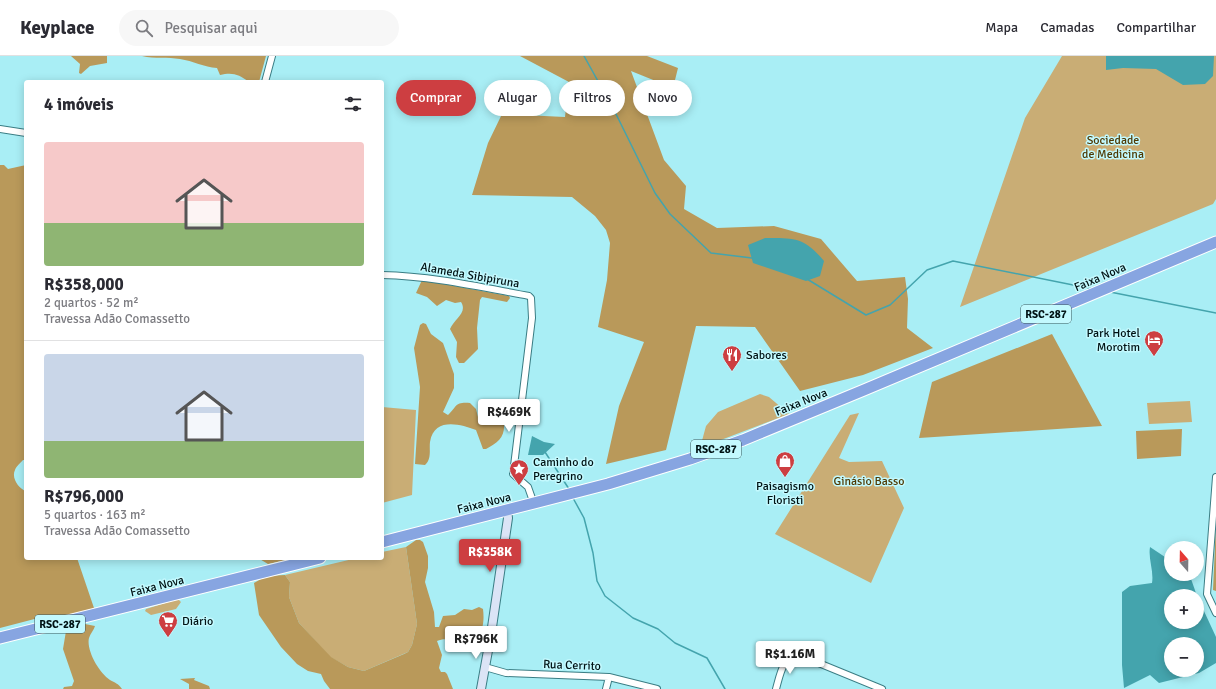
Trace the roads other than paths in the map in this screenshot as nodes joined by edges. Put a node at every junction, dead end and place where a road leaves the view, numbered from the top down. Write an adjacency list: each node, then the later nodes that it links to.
1 (272, 56): 2 (street)
2 (266, 80)
3 (0, 129): 4 (street)
4 (24, 133)
5 (1216, 242): 8 (highway, Faixa Nova / RSC-287)
6 (384, 274): 8 (street, Alameda Sibipiruna)
7 (1216, 477): 12 (street)
8 (534, 504): 9 (highway, Faixa Nova / RSC-287)
9 (507, 511): 10 (highway, Faixa Nova / RSC-287); 14 (street)
10 (384, 542)
11 (312, 560): 13 (highway, Faixa Nova / RSC-287)
12 (1216, 613)
13 (0, 638)
14 (485, 667): 15 (street, Rua Cerrito); 16 (street)
15 (609, 677): 17 (street); 18 (street, Rua Cerrito)
16 (480, 689)
17 (606, 689)
18 (657, 689)
19 (776, 689): 20 (street)
20 (882, 689)

